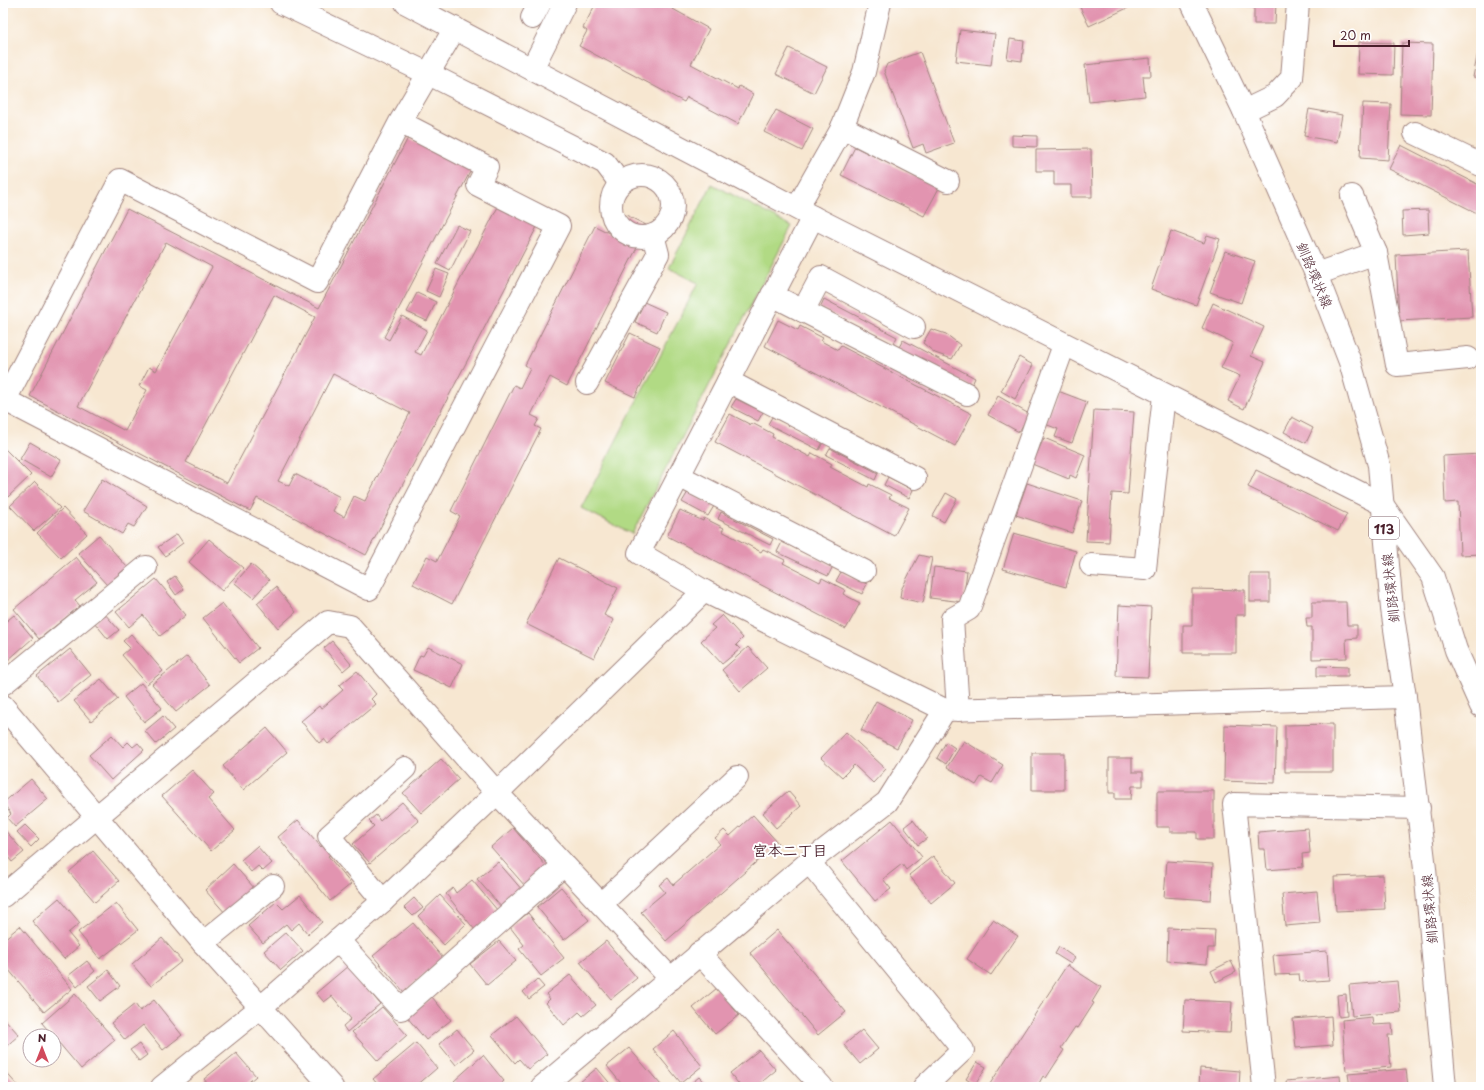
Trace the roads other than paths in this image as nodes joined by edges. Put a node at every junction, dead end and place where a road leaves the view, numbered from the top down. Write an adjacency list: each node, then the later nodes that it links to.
1 (281, 3): 9 (street)
2 (406, 3): 7 (street)
3 (565, 3): 8 (street)
4 (880, 3): 12 (street)
5 (1192, 3): 10 (street, 釧路環状線 / 113)
6 (1298, 3): 10 (street)
7 (455, 28): 8 (street); 9 (street)
8 (532, 69): 18 (street)
9 (429, 74): 11 (street); 16 (street)
10 (1244, 112): 21 (street, 釧路環状線 / 113)
11 (400, 122): 11 (street)
12 (842, 127): 15 (street); 18 (street)
13 (1415, 133): 14 (street)
14 (1481, 165)
15 (948, 181)
16 (620, 183): 19 (street); 19 (street)
17 (1352, 196): 20 (street)
18 (805, 213): 22 (street); 25 (street)
19 (653, 235): 28 (street)
20 (1376, 253): 21 (street); 26 (street)
21 (1316, 274): 33 (street, 釧路環状線 / 113)
22 (772, 295): 23 (street); 27 (street)
23 (803, 311): 24 (street); 29 (street)
24 (914, 327)
25 (1064, 345): 30 (street); 42 (street)
26 (1468, 358)
27 (728, 381): 31 (street); 32 (street)
28 (586, 383)
29 (967, 394)
30 (1164, 395): 33 (street); 34 (street)
31 (679, 476): 36 (street); 37 (street)
32 (916, 478)
33 (1382, 504): 39 (street, 釧路環状線 / 113); 41 (street)
34 (1091, 565)
35 (146, 566): 38 (street)
36 (864, 571)
37 (704, 591): 42 (street); 45 (street)
38 (3, 684)
39 (1405, 696): 42 (street); 46 (street, 釧路環状線 / 113)
40 (3, 706): 47 (street)
41 (1481, 706)
42 (951, 710): 48 (street)
43 (405, 768): 52 (street)
44 (737, 777): 53 (street)
45 (497, 793): 47 (street); 49 (street); 52 (street)
46 (1419, 808): 64 (street); 65 (street, 釧路環状線 / 113)
47 (97, 816): 51 (street); 55 (street)
48 (809, 862): 56 (street); 63 (street)
49 (564, 865): 53 (street); 54 (street)
50 (273, 886): 55 (street)
51 (3, 896)
52 (383, 901): 54 (street)
53 (601, 904): 57 (street)
54 (338, 940): 58 (street)
55 (203, 943): 58 (street)
56 (700, 953): 57 (street); 62 (street)
57 (671, 979): 61 (street)
58 (260, 1008): 59 (street); 60 (street)
59 (162, 1087)
60 (332, 1087)
61 (542, 1087)
62 (822, 1087)
63 (924, 1087)
64 (1264, 1087)
65 (1445, 1087)

